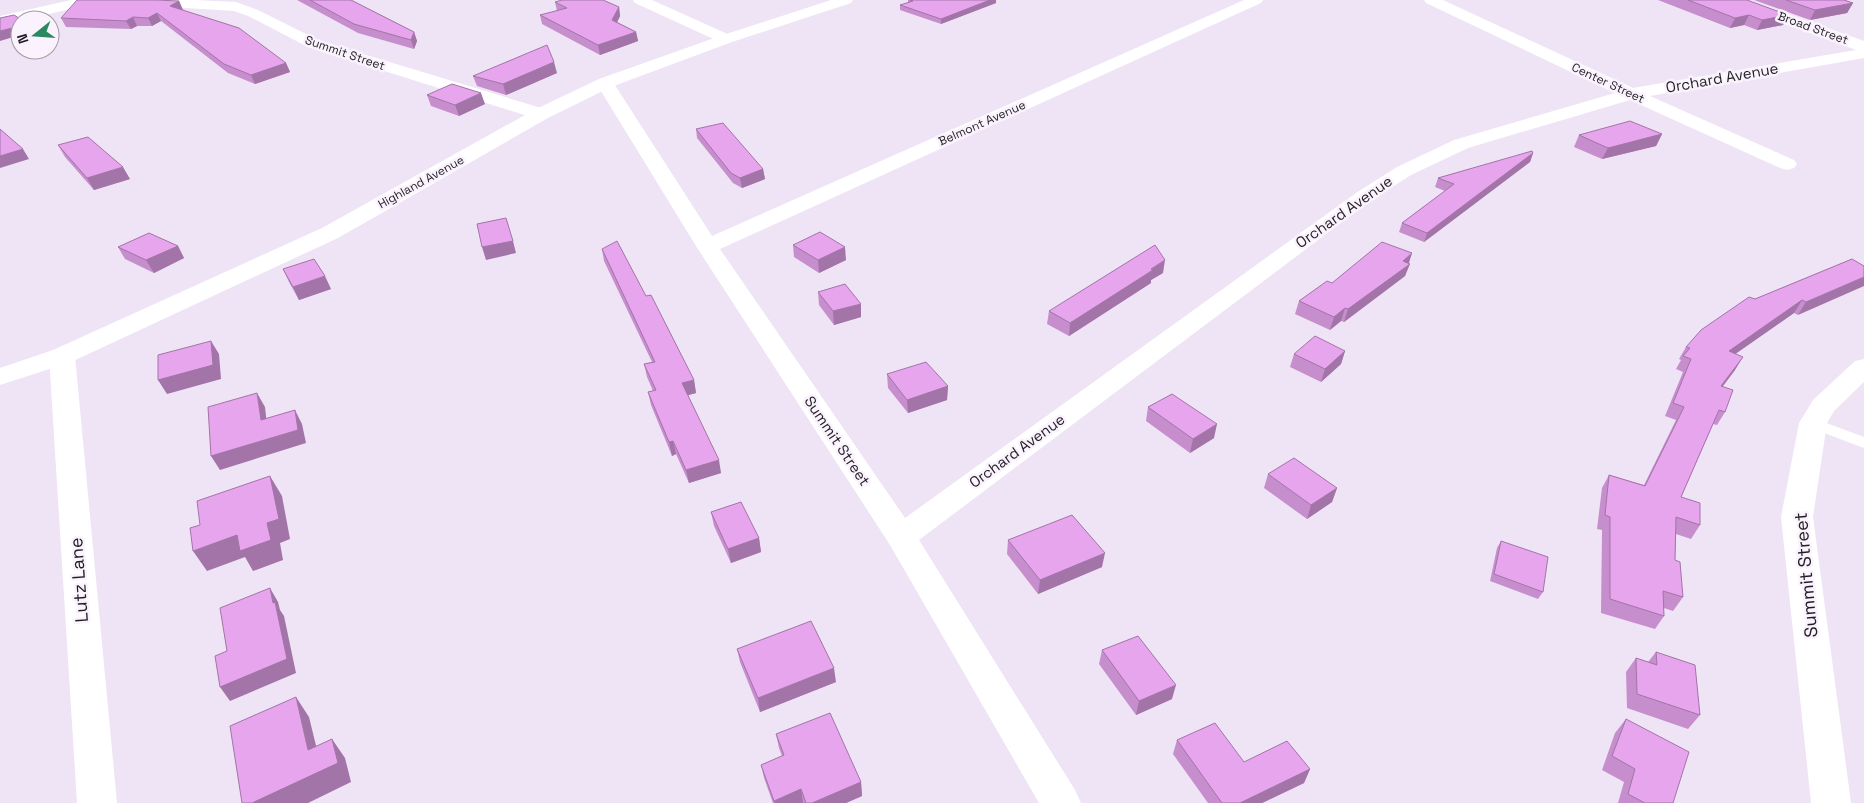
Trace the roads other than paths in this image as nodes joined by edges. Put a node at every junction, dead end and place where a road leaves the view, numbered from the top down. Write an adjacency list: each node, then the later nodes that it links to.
1 (107, 0): 8 (street)
2 (120, 0): 14 (street, Summit Street)
3 (640, 0): 9 (street)
4 (846, 0): 9 (street, Highland Avenue)
5 (1256, 0): 16 (street, Belmont Avenue)
6 (1431, 0): 13 (street, Center Street)
7 (1734, 0): 10 (street, Broad Street)
8 (0, 21)
9 (726, 39): 12 (street, Highland Avenue)
10 (1864, 47)
11 (1864, 53): 13 (street, Orchard Avenue)
12 (605, 83): 14 (street, Highland Avenue); 16 (street, Summit Street)
13 (1631, 94): 15 (street, Center Street); 22 (street, Orchard Avenue)
14 (541, 114): 17 (street, Highland Avenue)
15 (1787, 164)
16 (707, 246): 22 (street, Summit Street)
17 (62, 356): 19 (street, Highland Avenue); 23 (street, Lutz Lane)
18 (1864, 367): 20 (street, Summit Street)
19 (0, 377)
20 (1813, 422): 21 (lane); 25 (street, Summit Street)
21 (1864, 443)
22 (901, 537): 24 (street, Summit Street)
23 (97, 803)
24 (1061, 803)
25 (1831, 803)

